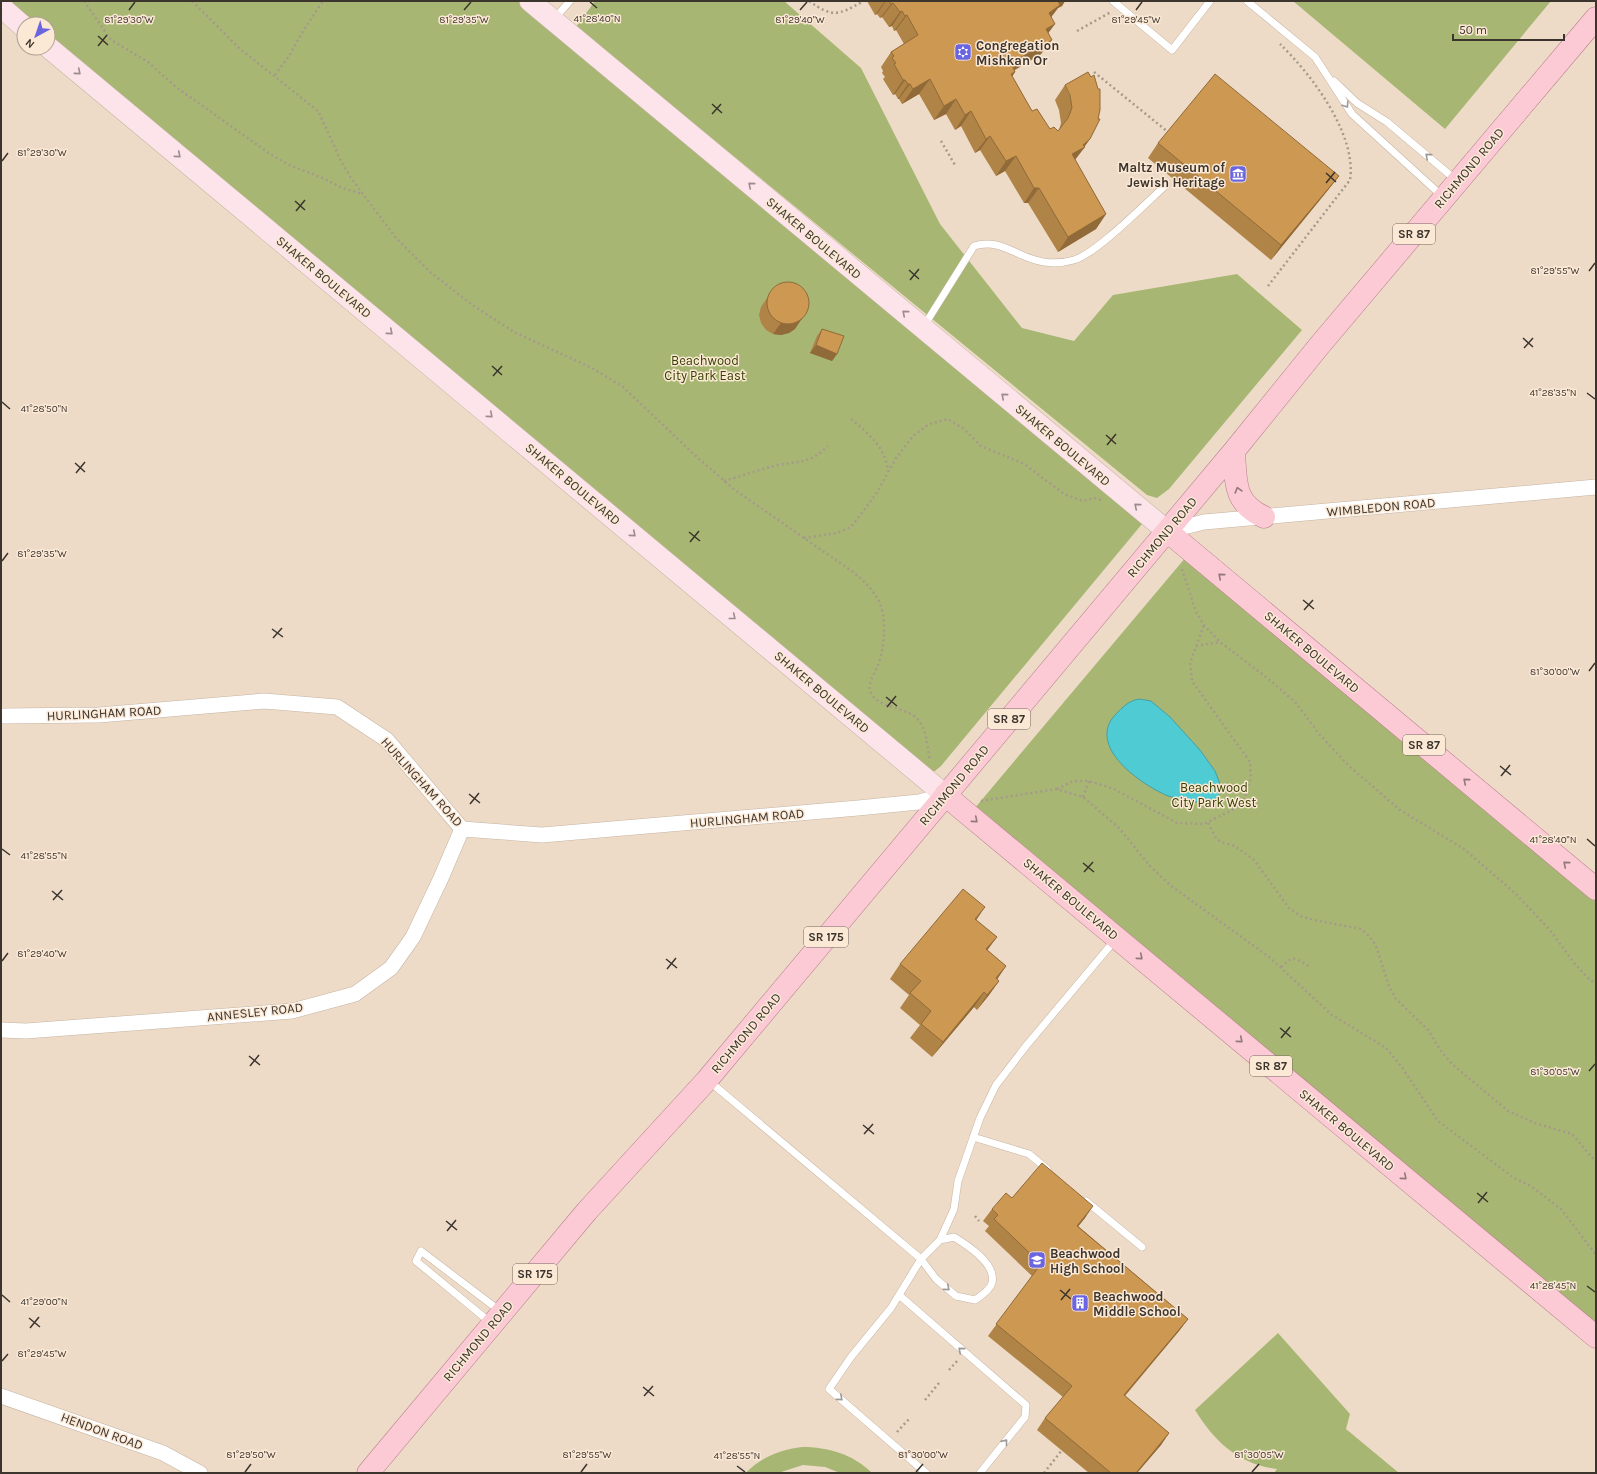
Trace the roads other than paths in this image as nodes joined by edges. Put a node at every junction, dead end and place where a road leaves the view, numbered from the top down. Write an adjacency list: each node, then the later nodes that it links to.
1 (530, 1): 9 (main road, SHAKER BOULEVARD)
2 (570, 1): 9 (lane)
3 (1113, 1): 4 (lane)
4 (1210, 1)
5 (1247, 1): 11 (lane)
6 (1, 7): 8 (main road)
7 (1596, 18): 13 (main road, RICHMOND ROAD / SR 87)
8 (16, 20)
9 (553, 20): 14 (main road, SHAKER BOULEVARD, one-way to 9)
10 (56, 54): 20 (main road, SHAKER BOULEVARD, one-way to 20)
11 (1325, 73): 13 (lane, one-way to 11); 13 (lane, one-way to 13)
12 (1166, 185): 14 (lane)
13 (1451, 190): 15 (main road, RICHMOND ROAD / SR 87)
14 (923, 328): 18 (main road, SHAKER BOULEVARD, one-way to 14)
15 (1234, 451): 17 (main road, one-way to 15); 18 (main road, RICHMOND ROAD / SR 87)
16 (1596, 487): 17 (street, WIMBLEDON ROAD)
17 (1264, 517): 18 (street, WIMBLEDON ROAD)
18 (1167, 531): 20 (main road, RICHMOND ROAD / SR 87); 22 (main road, SHAKER BOULEVARD / SR 87, one-way to 18)
19 (1, 716): 21 (street, HURLINGHAM ROAD)
20 (945, 795): 21 (street, HURLINGHAM ROAD); 23 (main road, SHAKER BOULEVARD / SR 87, one-way to 23); 25 (main road, RICHMOND ROAD / SR 175)
21 (462, 829): 24 (street, ANNESLEY ROAD)
22 (1596, 889)
23 (1117, 938): 26 (lane); 34 (main road, SHAKER BOULEVARD / SR 87, one-way to 34)
24 (1, 1030)
25 (707, 1080): 31 (lane); 33 (main road, RICHMOND ROAD / SR 175)
26 (973, 1137): 27 (lane); 29 (lane)
27 (1056, 1176)
28 (1080, 1196): 30 (lane)
29 (940, 1240): 31 (lane); 31 (lane, one-way to 29)
30 (1142, 1247)
31 (921, 1259): 32 (lane)
32 (899, 1295): 38 (lane, one-way to 38); 39 (lane, one-way to 32)
33 (497, 1318): 33 (lane); 37 (main road, RICHMOND ROAD / SR 175)
34 (1596, 1337)
35 (1, 1396): 36 (street, HENDON ROAD)
36 (200, 1473)
37 (368, 1473)
38 (926, 1473)
39 (980, 1473)

